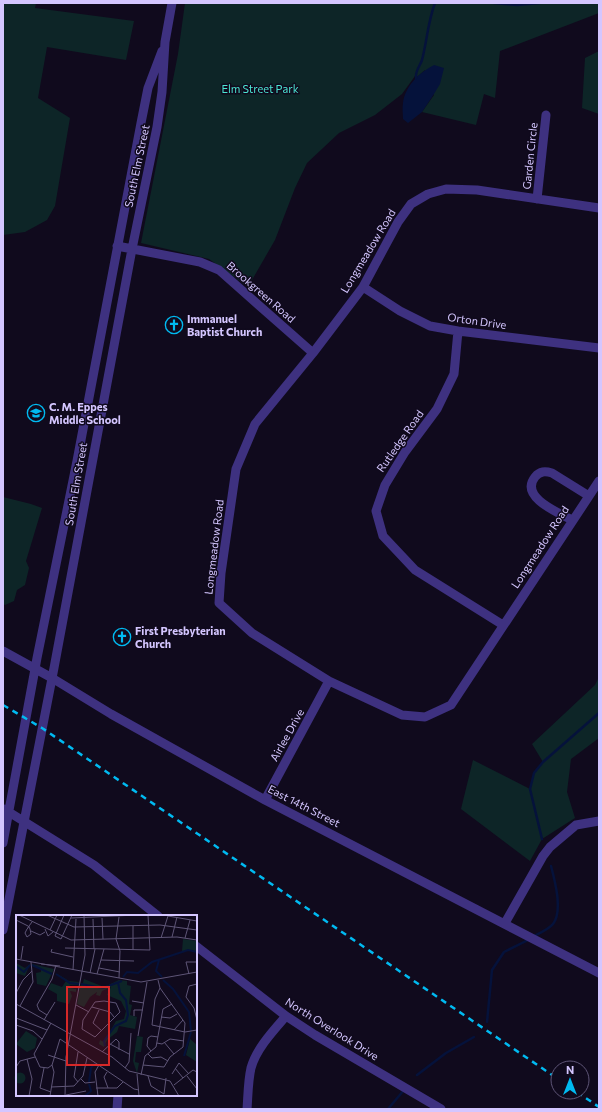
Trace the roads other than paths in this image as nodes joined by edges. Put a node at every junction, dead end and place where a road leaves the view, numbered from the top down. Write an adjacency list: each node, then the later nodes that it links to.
1 (172, 3): 2 (street, South Elm Street)
2 (166, 42): 3 (street, South Elm Street); 4 (street, South Elm Street)
3 (148, 88): 4 (street); 6 (street, South Elm Street)
4 (162, 92): 7 (street, South Elm Street)
5 (546, 114): 8 (street, Garden Circle)
6 (141, 123): 7 (street); 10 (street, South Elm Street)
7 (157, 127): 11 (street, South Elm Street)
8 (537, 199): 9 (street, Longmeadow Road); 12 (street, Longmeadow Road)
9 (599, 208)
10 (117, 246): 11 (street, Brookgreen Road); 13 (street, South Elm Street)
11 (132, 249): 14 (street, South Elm Street); 17 (street, Brookgreen Road)
12 (362, 287): 15 (street, Orton Drive); 17 (street, Longmeadow Road)
13 (102, 325): 14 (street); 18 (street, South Elm Street)
14 (118, 329): 19 (street, South Elm Street)
15 (458, 331): 16 (street, Orton Drive); 25 (street, Rutledge Road)
16 (599, 348)
17 (313, 354): 29 (street, Longmeadow Road)
18 (77, 461): 19 (street); 23 (street, South Elm Street)
19 (91, 463): 24 (street, South Elm Street)
20 (599, 481): 21 (street, Longmeadow Road)
21 (588, 496): 22 (street, Longmeadow Road); 22 (street)
22 (572, 520): 25 (street, Longmeadow Road)
23 (56, 564): 24 (street); 27 (street, South Elm Street)
24 (73, 568): 28 (street, South Elm Street)
25 (503, 625): 29 (street, Longmeadow Road)
26 (3, 651): 27 (street, East 14th Street)
27 (35, 669): 28 (street, East 14th Street); 31 (street, South Elm Street)
28 (52, 678): 30 (street, East 14th Street); 32 (street, South Elm Street)
29 (330, 681): 30 (street, Airlee Drive)
30 (265, 800): 36 (street, East 14th Street)
31 (6, 810): 32 (street); 34 (street, South Elm Street)
32 (24, 821): 35 (street); 37 (street, South Elm Street)
33 (599, 821): 36 (street)
34 (3, 843)
35 (157, 915)
36 (505, 923): 39 (street, East 14th Street)
37 (3, 930)
38 (197, 947): 40 (street, North Overlook Drive)
39 (599, 972)
40 (286, 1016): 43 (street); 44 (street, North Overlook Drive)
41 (118, 1096): 42 (street)
42 (117, 1109)
43 (247, 1109)
44 (441, 1109)

